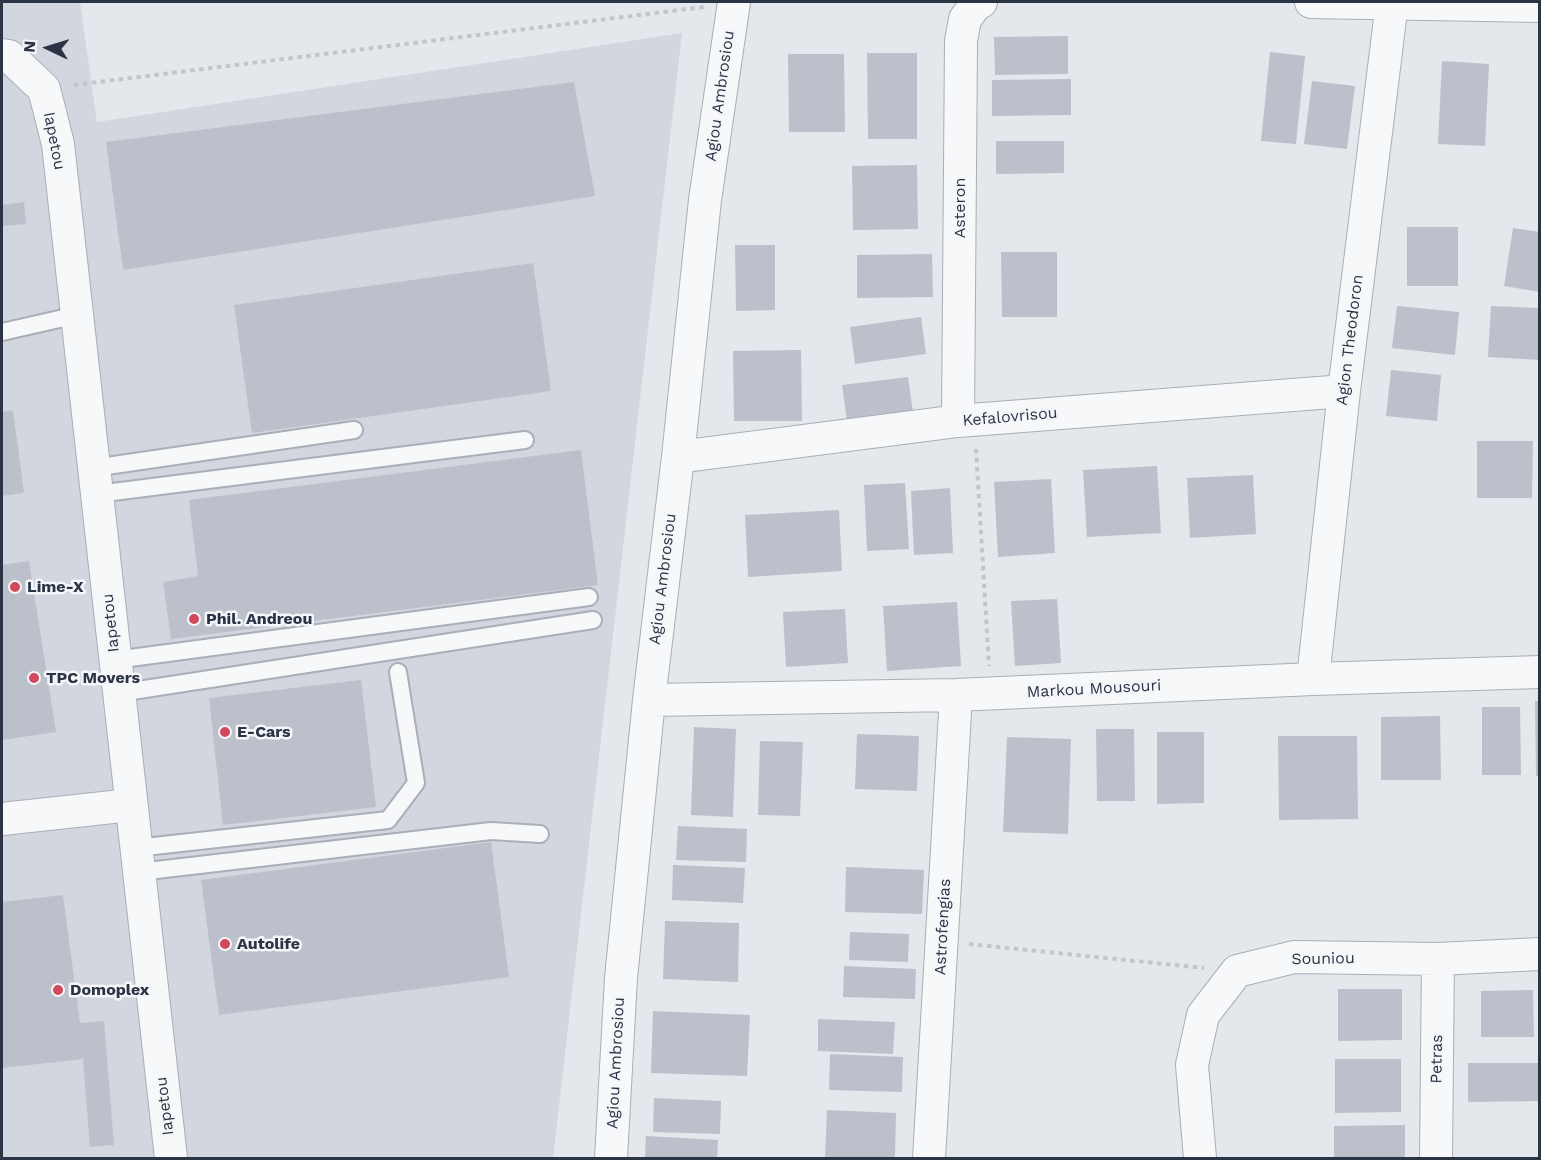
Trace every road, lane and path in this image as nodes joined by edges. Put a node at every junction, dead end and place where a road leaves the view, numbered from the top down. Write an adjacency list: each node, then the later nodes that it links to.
1 (734, 2): 7 (path); 14 (street, Agiou Ambrosiou)
2 (981, 2): 11 (street, Asteron)
3 (1311, 2): 4 (street)
4 (1392, 3): 5 (street); 10 (street, Agion Theodoron)
5 (1539, 6)
6 (2, 55): 7 (street)
7 (44, 89): 8 (street, Iapetou)
8 (77, 315): 9 (lane); 15 (street, Iapetou)
9 (2, 332)
10 (1344, 391): 11 (street, Kefalovrisou); 21 (street, Agion Theodoron)
11 (966, 420): 14 (street, Kefalovrisou); 23 (path)
12 (354, 430): 15 (lane)
13 (525, 440): 15 (lane)
14 (678, 457): 25 (street, Agiou Ambrosiou)
15 (95, 481): 18 (street, Iapetou)
16 (589, 597): 18 (lane)
17 (592, 620): 22 (lane)
18 (115, 660): 22 (street, Iapetou)
19 (398, 672): 29 (lane)
20 (1539, 672): 21 (street, Markou Mousouri)
21 (1313, 679): 23 (street, Markou Mousouri)
22 (119, 693): 26 (street, Iapetou)
23 (991, 694): 24 (street, Markou Mousouri)
24 (956, 695): 25 (street, Markou Mousouri); 30 (street, Astrofengias)
25 (649, 700): 35 (street, Agiou Ambrosiou)
26 (131, 805): 27 (street); 29 (street, Iapetou)
27 (2, 819)
28 (540, 834): 29 (lane)
29 (138, 860): 34 (street, Iapetou)
30 (942, 941): 33 (path); 36 (street, Astrofengias)
31 (1539, 954): 32 (street, Souniou)
32 (1438, 959): 33 (street, Souniou); 38 (street, Petras)
33 (1237, 971): 37 (street)
34 (171, 1158)
35 (612, 1158)
36 (929, 1158)
37 (1200, 1158)
38 (1436, 1158)

